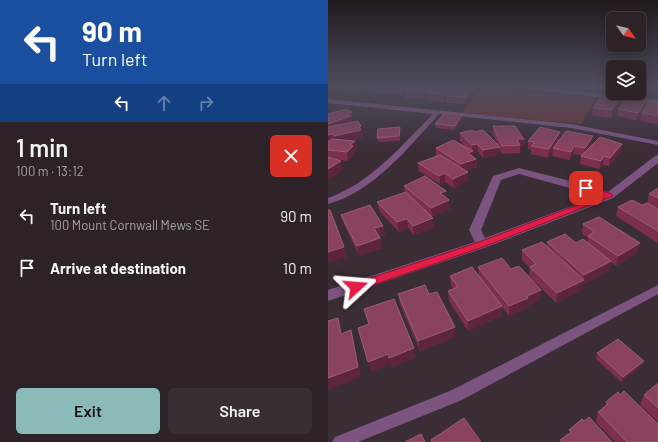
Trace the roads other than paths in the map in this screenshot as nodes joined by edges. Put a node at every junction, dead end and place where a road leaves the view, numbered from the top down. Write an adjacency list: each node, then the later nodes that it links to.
1 (388, 108): 2 (lane)
2 (437, 113): 3 (lane); 6 (lane)
3 (658, 143)
4 (658, 158): 5 (street)
5 (609, 196): 7 (street); 7 (street)
6 (328, 201)
7 (482, 244): 9 (street)
8 (658, 289): 10 (lane)
9 (328, 296)
10 (340, 442)

